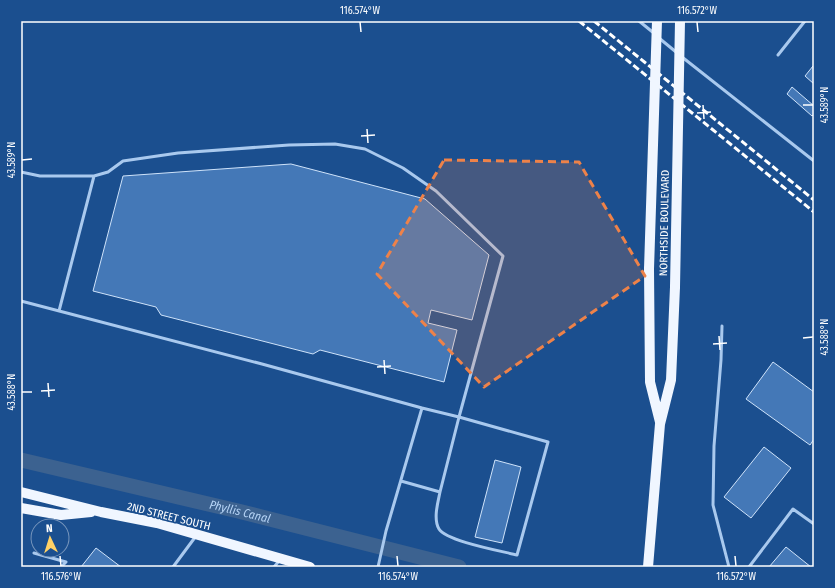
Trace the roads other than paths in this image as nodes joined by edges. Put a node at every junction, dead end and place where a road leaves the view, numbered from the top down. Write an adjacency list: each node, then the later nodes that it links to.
1 (639, 21): 6 (lane)
2 (657, 21): 14 (main road, NORTHSIDE BOULEVARD, bridge)
3 (680, 21): 14 (main road, NORTHSIDE BOULEVARD, bridge)
4 (805, 21): 5 (lane)
5 (778, 56)
6 (814, 161)
7 (21, 172): 8 (lane)
8 (94, 176): 10 (lane); 13 (lane)
9 (21, 301): 10 (lane)
10 (59, 311): 12 (lane)
11 (722, 326): 30 (lane)
12 (422, 408): 13 (lane); 15 (lane)
13 (459, 417): 17 (lane); 17 (lane)
14 (660, 424): 29 (main road, NORTHSIDE BOULEVARD)
15 (401, 481): 17 (lane); 28 (lane)
16 (21, 492): 19 (main road, 2ND STREET SOUTH)
17 (440, 492)
18 (21, 508): 19 (main road)
19 (101, 512): 21 (main road, 2ND STREET SOUTH)
20 (814, 524): 31 (lane)
21 (196, 535): 23 (main road, 2ND STREET SOUTH); 25 (lane)
22 (52, 558): 24 (lane)
23 (280, 558): 26 (lane); 27 (main road, 2ND STREET SOUTH)
24 (61, 567)
25 (173, 567)
26 (274, 567)
27 (310, 567)
28 (378, 567)
29 (648, 567)
30 (729, 567)
31 (749, 567)

